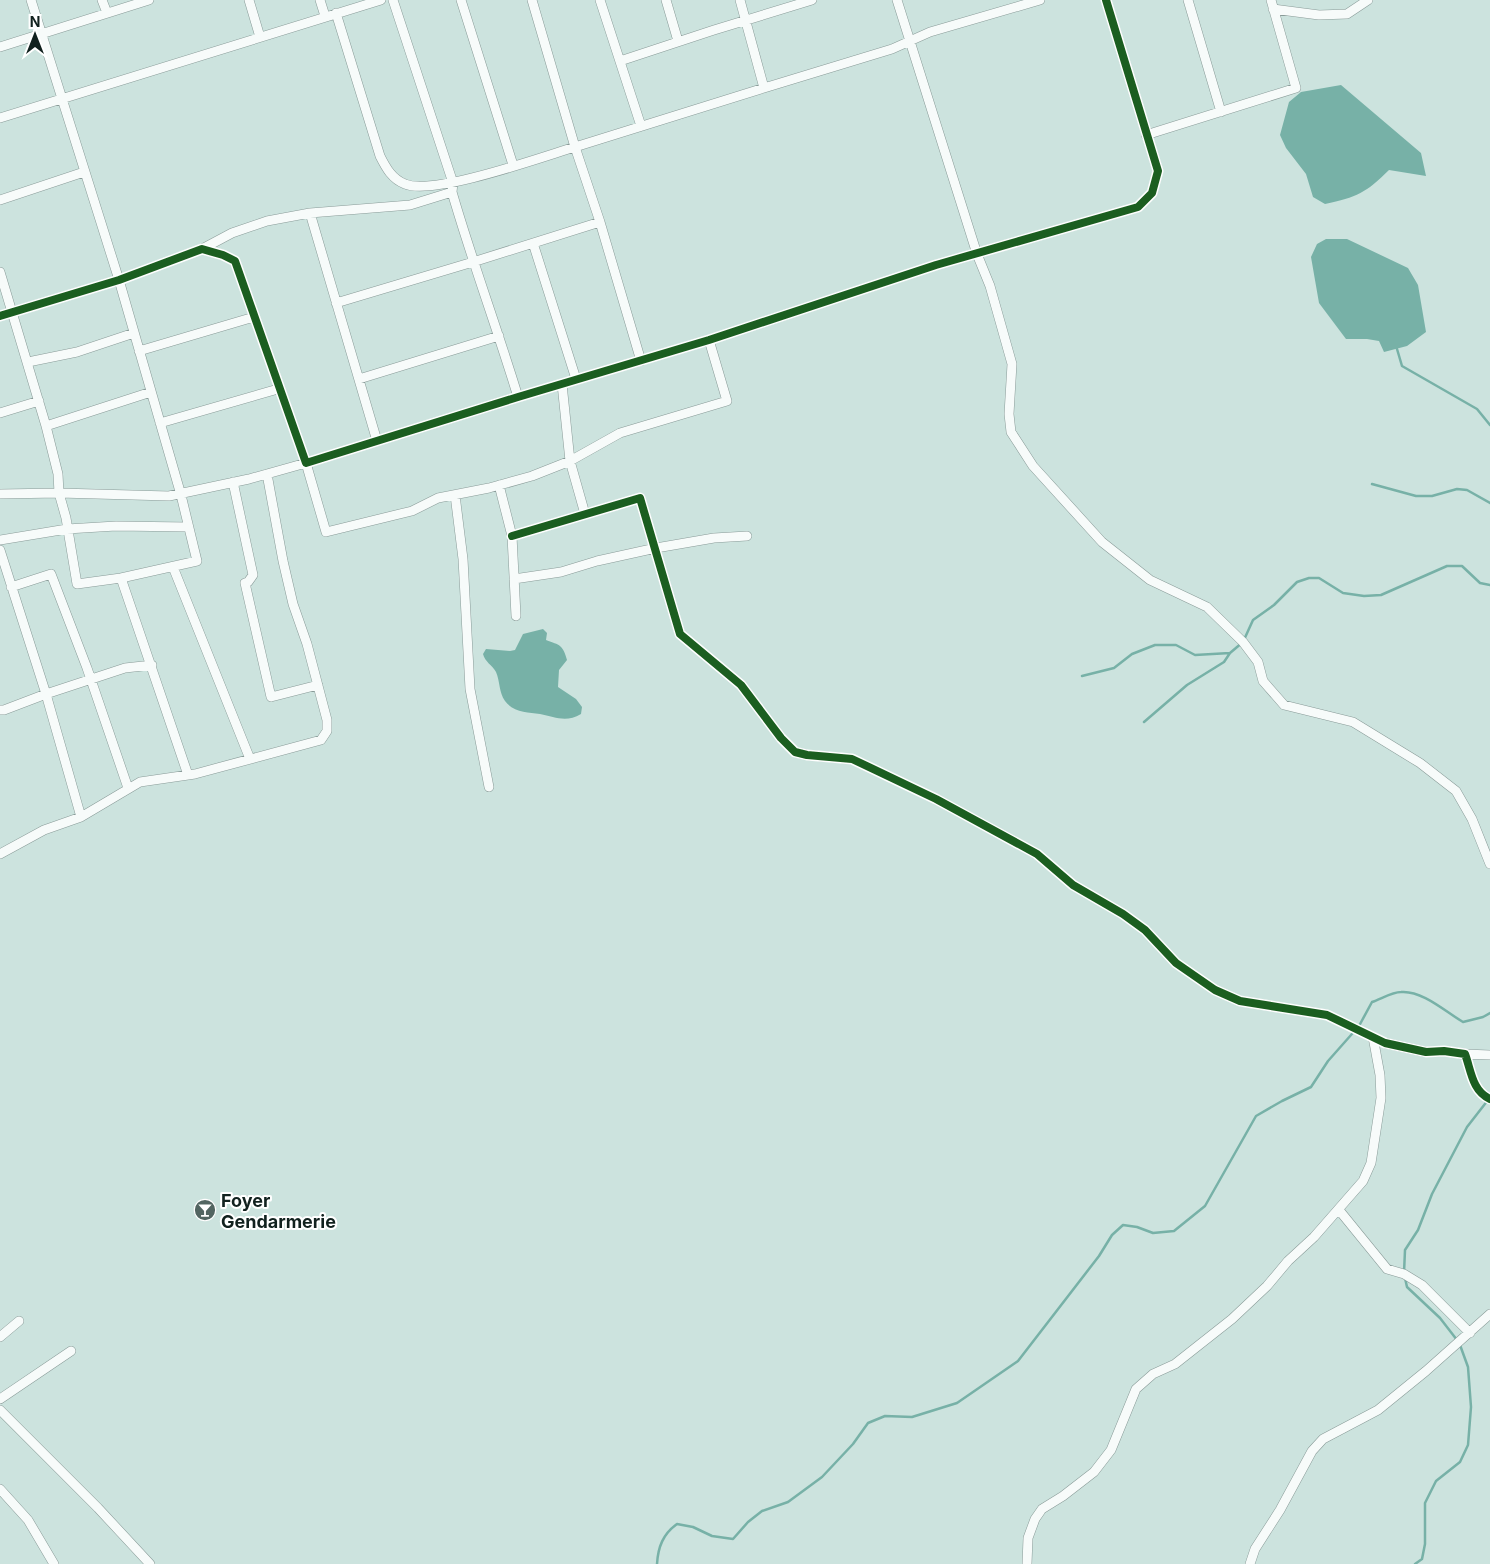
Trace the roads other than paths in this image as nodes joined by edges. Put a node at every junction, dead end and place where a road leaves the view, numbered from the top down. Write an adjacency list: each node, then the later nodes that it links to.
1 (31, 0): 24 (street)
2 (102, 0): 20 (street)
3 (149, 0): 20 (street)
4 (249, 0): 25 (street)
5 (320, 0): 22 (street)
6 (380, 0): 21 (street)
7 (393, 0): 39 (street)
8 (462, 0): 37 (street)
9 (532, 0): 36 (street)
10 (600, 0): 29 (street)
11 (666, 0): 27 (street)
12 (740, 0): 23 (street)
13 (812, 0): 23 (street)
14 (897, 0): 26 (street)
15 (1040, 0): 26 (street)
16 (1106, 0): 35 (street)
17 (1188, 0): 32 (street)
18 (1368, 0): 19 (street)
19 (1272, 5): 32 (street)
20 (107, 13): 24 (street)
21 (336, 13): 22 (street); 39 (street)
22 (325, 16): 25 (street)
23 (746, 20): 27 (street); 30 (street)
24 (40, 34): 28 (street); 31 (street)
25 (260, 37): 31 (street)
26 (909, 40): 30 (street); 45 (street)
27 (678, 41): 29 (street)
28 (0, 47)
29 (620, 61): 34 (street)
30 (764, 88): 34 (street)
31 (61, 100): 33 (street); 38 (street)
32 (1221, 112): 35 (street)
33 (0, 118)
34 (641, 126): 36 (street)
35 (1146, 135): 45 (street)
36 (575, 147): 37 (street); 42 (street)
37 (513, 165): 39 (street)
38 (84, 172): 40 (street); 48 (street)
39 (452, 187): 41 (street); 46 (street)
40 (0, 200)
41 (310, 213): 44 (street); 49 (street)
42 (600, 222): 43 (street); 57 (street)
43 (533, 243): 46 (street); 60 (street)
44 (202, 249): 48 (street); 52 (street)
45 (977, 254): 55 (street); 103 (street)
46 (473, 262): 49 (street); 54 (street)
47 (0, 272): 50 (street)
48 (119, 280): 50 (street); 53 (street)
49 (336, 303): 59 (street)
50 (13, 312): 51 (street); 58 (street)
51 (0, 316)
52 (254, 317): 56 (street); 62 (street)
53 (134, 332): 56 (street); 58 (street)
54 (499, 336): 59 (street); 64 (street)
55 (709, 340): 57 (street); 70 (street)
56 (139, 351): 63 (street)
57 (641, 361): 60 (street)
58 (28, 362): 65 (street)
59 (359, 379): 69 (street)
60 (576, 379): 61 (street)
61 (562, 384): 64 (street); 70 (street)
62 (278, 389): 67 (street); 71 (street)
63 (151, 392): 67 (street); 68 (street)
64 (518, 397): 69 (street)
65 (39, 401): 66 (street); 68 (street)
66 (0, 413)
67 (160, 423): 77 (street)
68 (46, 426): 75 (street)
69 (377, 441): 71 (street)
70 (570, 461): 74 (street); 79 (street)
71 (306, 463): 72 (street); 78 (street)
72 (268, 474): 73 (street); 94 (street)
73 (233, 482): 77 (street); 94 (street)
74 (499, 485): 78 (street); 82 (street)
75 (59, 493): 76 (street); 77 (street); 81 (street)
76 (0, 494)
77 (181, 495): 80 (street)
78 (455, 495): 99 (street)
79 (586, 514): 82 (street); 85 (street)
80 (188, 527): 81 (street); 87 (street)
81 (67, 529): 84 (street); 88 (street)
82 (512, 536): 89 (street)
83 (747, 536): 85 (street)
84 (0, 540)
85 (656, 548): 89 (street); 104 (street)
86 (0, 550): 90 (street)
87 (173, 567): 88 (street); 97 (street)
88 (121, 578): 92 (street)
89 (514, 579): 91 (street)
90 (11, 587): 93 (street); 95 (street)
91 (516, 616)
92 (152, 665): 93 (street); 98 (street)
93 (91, 678): 95 (street); 100 (street)
94 (318, 685): 97 (street)
95 (46, 694): 96 (street); 101 (street)
96 (1, 708)
97 (250, 759): 98 (street)
98 (188, 775): 100 (street)
99 (489, 787)
100 (128, 788): 101 (street)
101 (81, 817): 102 (street)
102 (0, 854)
103 (1490, 864)
104 (1373, 1037): 105 (street); 108 (street)
105 (1465, 1054): 106 (street); 107 (street)
106 (1490, 1055)
107 (1490, 1098)
108 (1339, 1210): 111 (street); 120 (street)
109 (1490, 1314): 111 (street)
110 (20, 1321): 112 (street)
111 (1470, 1333): 121 (street)
112 (0, 1338)
113 (71, 1351): 114 (street)
114 (0, 1400)
115 (0, 1410): 117 (street)
116 (0, 1489): 118 (street)
117 (147, 1562): 119 (street)
118 (54, 1564)
119 (136, 1564)
120 (1027, 1564)
121 (1250, 1564)

